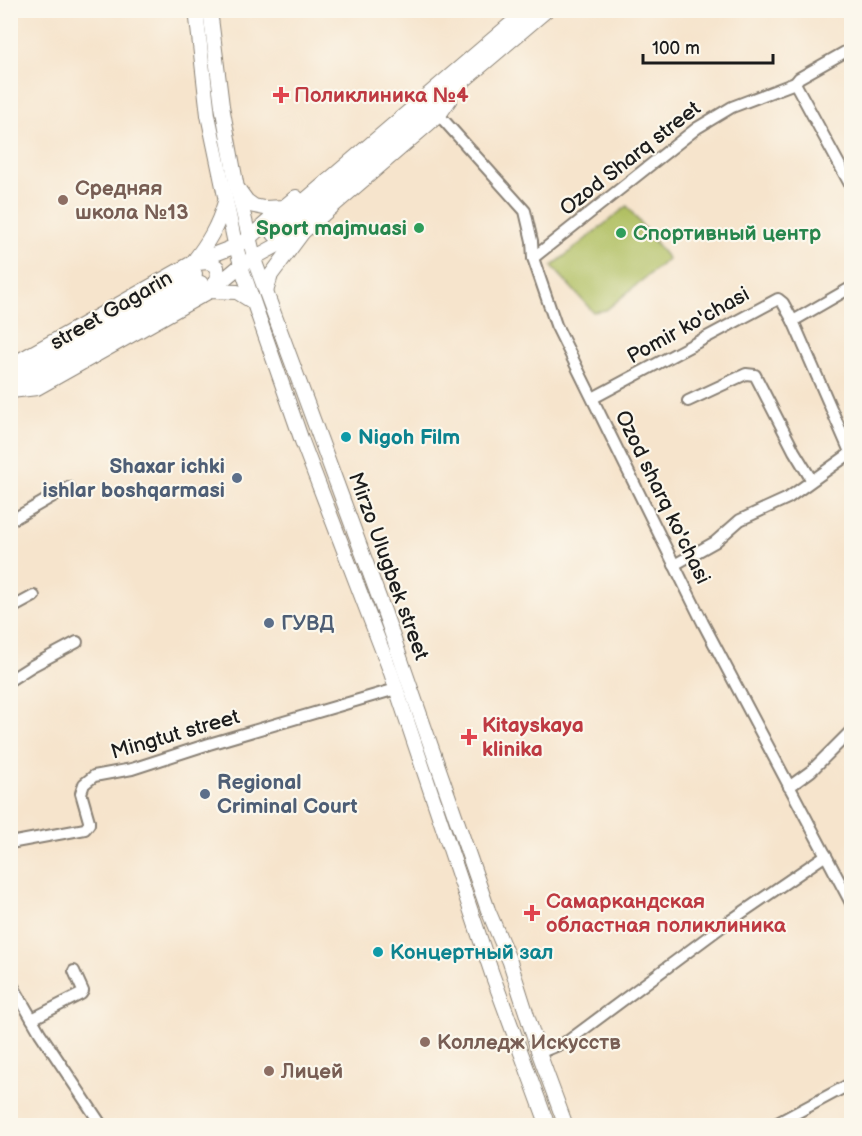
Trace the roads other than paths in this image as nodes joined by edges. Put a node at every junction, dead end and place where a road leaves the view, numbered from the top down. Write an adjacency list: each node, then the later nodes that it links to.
1 (196, 10): 11 (main road, Mirzo Ulugbek street)
2 (210, 10): 9 (main road, Mirzo Ulugbek street)
3 (527, 10): 6 (main road)
4 (547, 10): 6 (main road)
5 (852, 48): 7 (street, Ozod Sharq street)
6 (456, 80): 8 (main road); 12 (main road)
7 (795, 83): 10 (street); 15 (street, Ozod Sharq street)
8 (439, 115): 12 (main road); 15 (street, Ozod sharq ko'chasi)
9 (237, 188): 12 (main road); 13 (main road, Mirzo Ulugbek street)
10 (852, 188)
11 (226, 200): 14 (main road, Mirzo Ulugbek street); 17 (main road)
12 (290, 222): 13 (main road); 16 (main road); 19 (main road)
13 (249, 238): 14 (main road); 16 (main road, Mirzo Ulugbek street)
14 (236, 246): 16 (main road, Mirzo Ulugbek street); 17 (main road)
15 (533, 258): 24 (street, Ozod sharq ko'chasi)
16 (248, 262): 17 (main road); 19 (main road, Mirzo Ulugbek street); 20 (main road, Mirzo Ulugbek street)
17 (200, 278): 20 (main road); 22 (main road, street Gagarin); 23 (main road, street Gagarin)
18 (852, 287): 21 (street)
19 (266, 292): 44 (main road, Mirzo Ulugbek street)
20 (253, 302): 35 (main road, Mirzo Ulugbek street)
21 (793, 321): 24 (street, Pomir ko'chasi); 26 (street)
22 (10, 374)
23 (11, 391)
24 (593, 398): 30 (street, Ozod sharq ko'chasi)
25 (688, 401): 27 (street)
26 (851, 452): 27 (street)
27 (811, 479): 30 (street)
28 (69, 487): 29 (street)
29 (10, 521)
30 (674, 565): 37 (street, Ozod sharq ko'chasi)
31 (34, 596): 32 (street)
32 (10, 609)
33 (77, 642): 34 (street)
34 (10, 680)
35 (396, 689): 38 (street, Mingtut street); 47 (main road, Mirzo Ulugbek street)
36 (852, 730): 37 (street)
37 (789, 787): 39 (street, Ozod sharq ko'chasi)
38 (10, 843)
39 (826, 855): 40 (street, Ozod sharq ko'chasi); 44 (street)
40 (852, 905)
41 (74, 971): 43 (street)
42 (10, 981): 43 (street)
43 (32, 1019): 46 (street)
44 (539, 1053): 48 (main road, Mirzo Ulugbek street)
45 (852, 1083): 49 (street)
46 (102, 1125)
47 (548, 1125)
48 (566, 1125)
49 (772, 1125)

